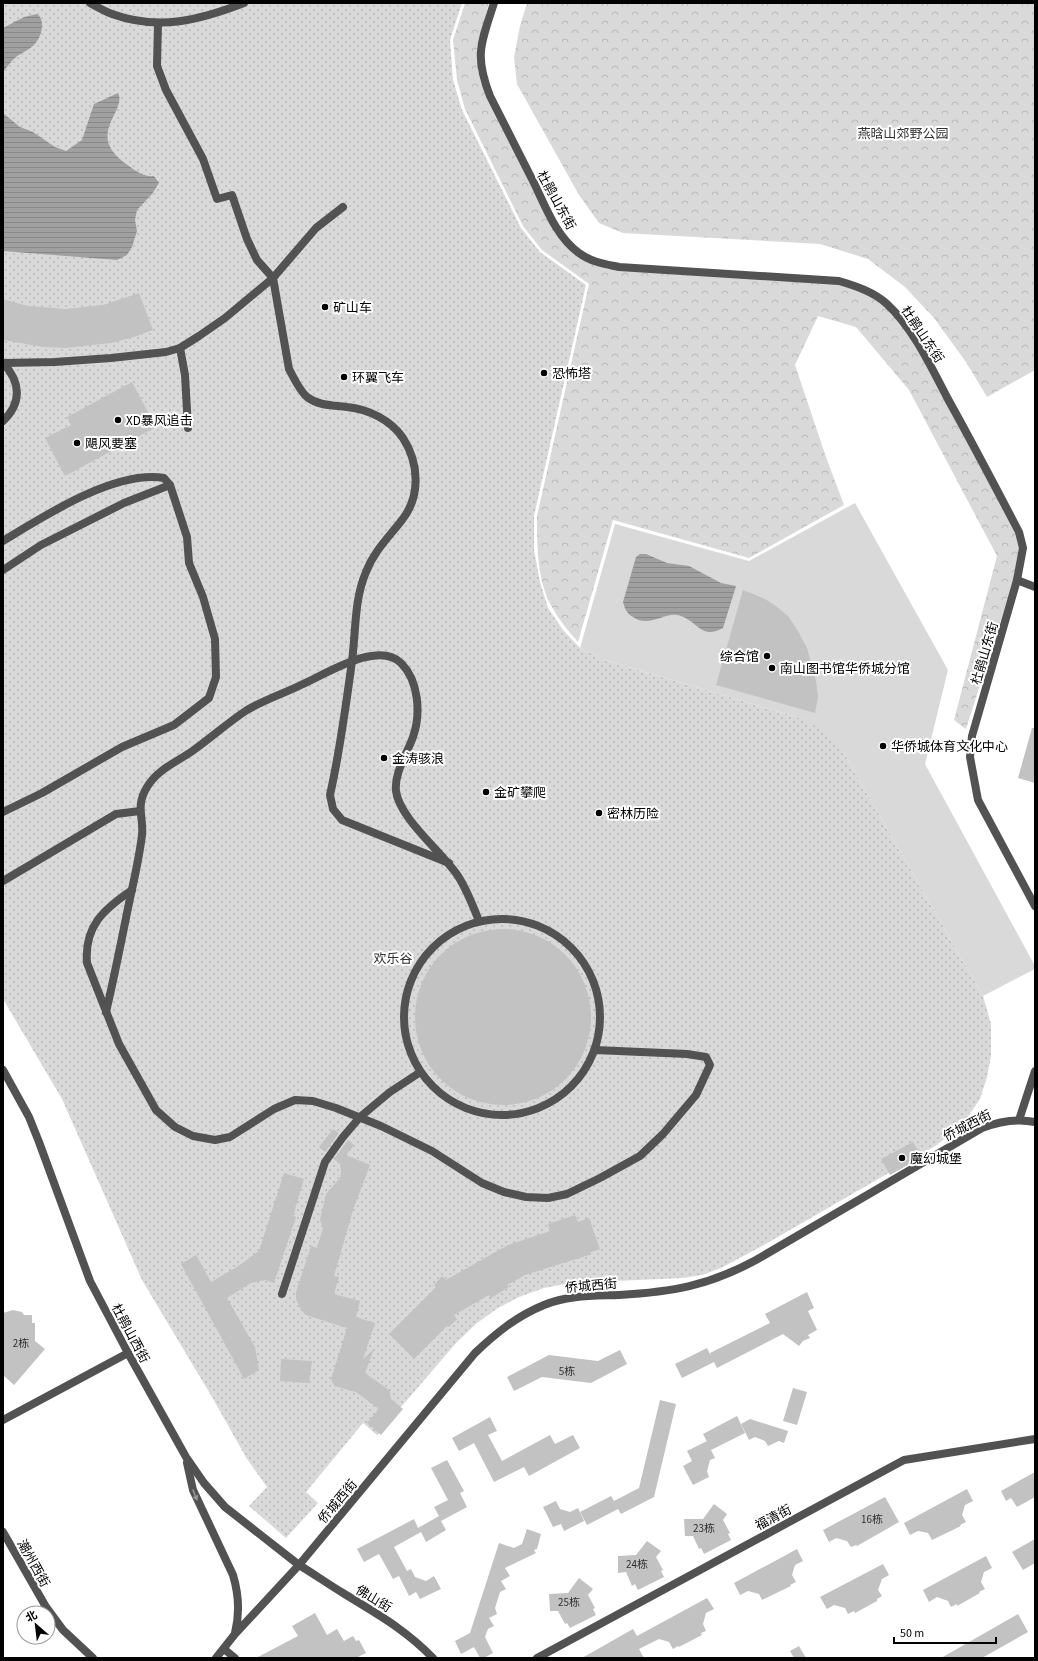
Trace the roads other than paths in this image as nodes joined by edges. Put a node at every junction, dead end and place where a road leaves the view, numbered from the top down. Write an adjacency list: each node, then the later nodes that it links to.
1 (90, 3): 4 (street)
2 (244, 3): 4 (street)
3 (494, 3): 13 (street, 杜鹃山东街)
4 (158, 23): 6 (street)
5 (343, 208): 6 (street)
6 (273, 278): 7 (street); 15 (street)
7 (180, 348): 8 (street); 9 (street)
8 (3, 421)
9 (188, 428)
10 (170, 485): 11 (street); 12 (street); 17 (street)
11 (3, 541)
12 (3, 570)
13 (1017, 580): 14 (street); 21 (street, 杜鹃山东街)
14 (1035, 587)
15 (352, 660): 16 (street); 18 (street); 18 (street)
16 (140, 811): 19 (street); 20 (street)
17 (3, 812)
18 (449, 863): 22 (street)
19 (3, 881)
20 (132, 890): 23 (street); 23 (street)
21 (1035, 906)
22 (479, 921): 24 (street); 27 (street)
23 (106, 1012): 28 (street)
24 (595, 1050): 27 (street); 28 (street)
25 (3, 1070): 32 (street, 杜鹃山西街)
26 (1035, 1071): 29 (street)
27 (419, 1073): 28 (street)
28 (360, 1117): 31 (street)
29 (1020, 1120): 30 (street, 侨城西街); 37 (street, 侨城西街)
30 (1035, 1122)
31 (282, 1294)
32 (128, 1353): 33 (street); 35 (street, 杜鹃山西街)
33 (3, 1420)
34 (1035, 1440): 44 (street, 福清街)
35 (186, 1457): 37 (street, 杜鹃山西街); 38 (street, one-way to 38)
36 (3, 1532): 40 (street, 潮州西街)
37 (299, 1564): 38 (street, 侨城西街); 43 (street, 佛山街)
38 (235, 1634): 39 (street, 侨城西街)
39 (224, 1649): 41 (street, 侨城西街); 42 (street)
40 (93, 1658)
41 (216, 1658)
42 (235, 1658)
43 (433, 1658)
44 (537, 1658)

